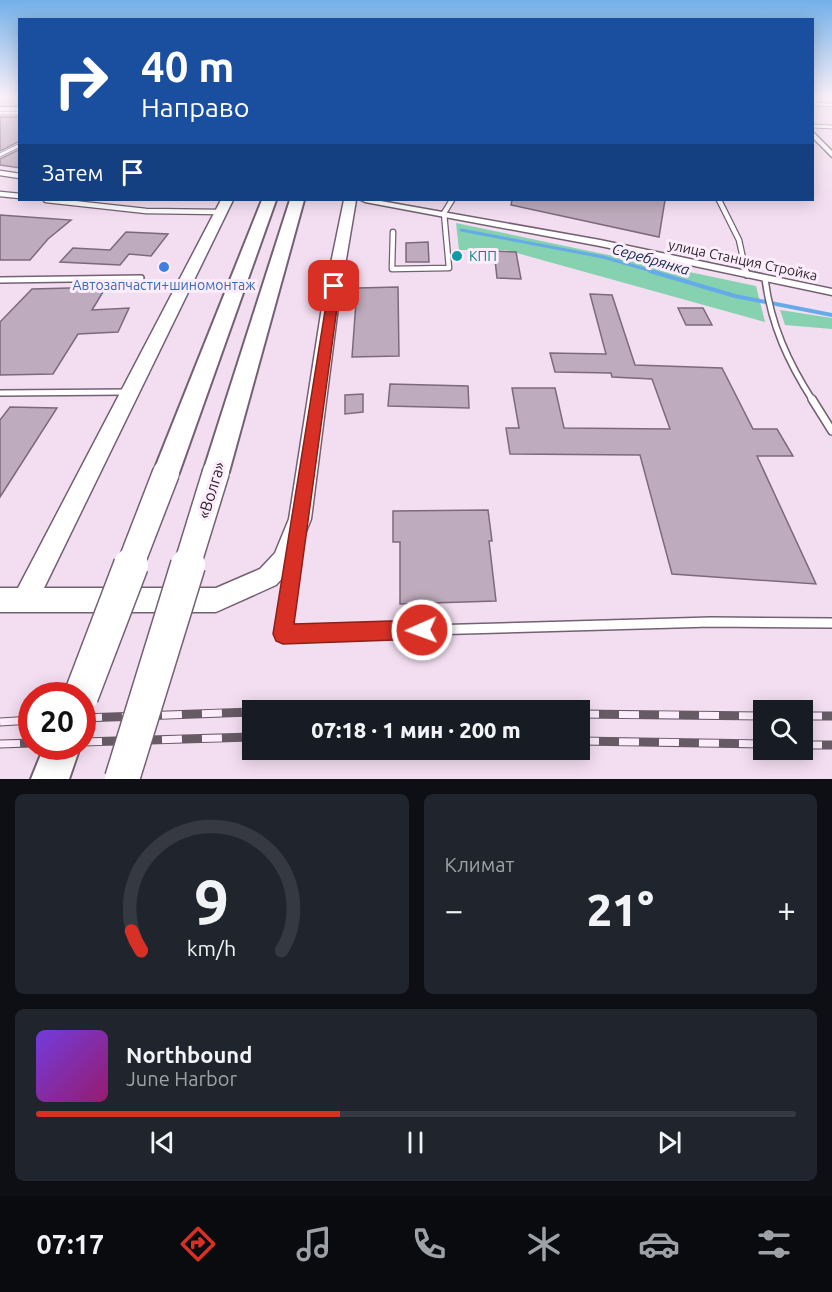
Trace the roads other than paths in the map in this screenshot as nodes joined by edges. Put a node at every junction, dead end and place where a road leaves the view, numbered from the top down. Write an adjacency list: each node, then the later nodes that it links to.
1 (814, 135): 4 (street)
2 (18, 146): 3 (lane)
3 (0, 155)
4 (832, 155)
5 (0, 173): 6 (lane)
6 (18, 176)
7 (0, 194): 8 (lane)
8 (18, 196)
9 (55, 201): 16 (lane)
10 (269, 201): 30 (highway, bridge)
11 (297, 201): 33 (highway, «Волга», bridge)
12 (350, 201): 27 (street)
13 (371, 201): 17 (street, улица Станция Стройка)
14 (451, 201): 17 (lane)
15 (720, 201): 19 (lane)
16 (224, 206): 24 (street)
17 (444, 213): 18 (lane); 19 (street, улица Станция Стройка)
18 (393, 232)
19 (747, 275): 21 (street, улица Станция Стройка)
20 (141, 278): 22 (lane)
21 (765, 279): 23 (street, улица Станция Стройка); 26 (lane)
22 (0, 280)
23 (832, 292)
24 (131, 392): 25 (lane); 28 (street)
25 (0, 393)
26 (832, 431)
27 (300, 519): 28 (street); 29 (lane)
28 (12, 600)
29 (832, 623)
30 (86, 682)
31 (57, 760): 32 (highway)
32 (50, 779)
33 (122, 779)

